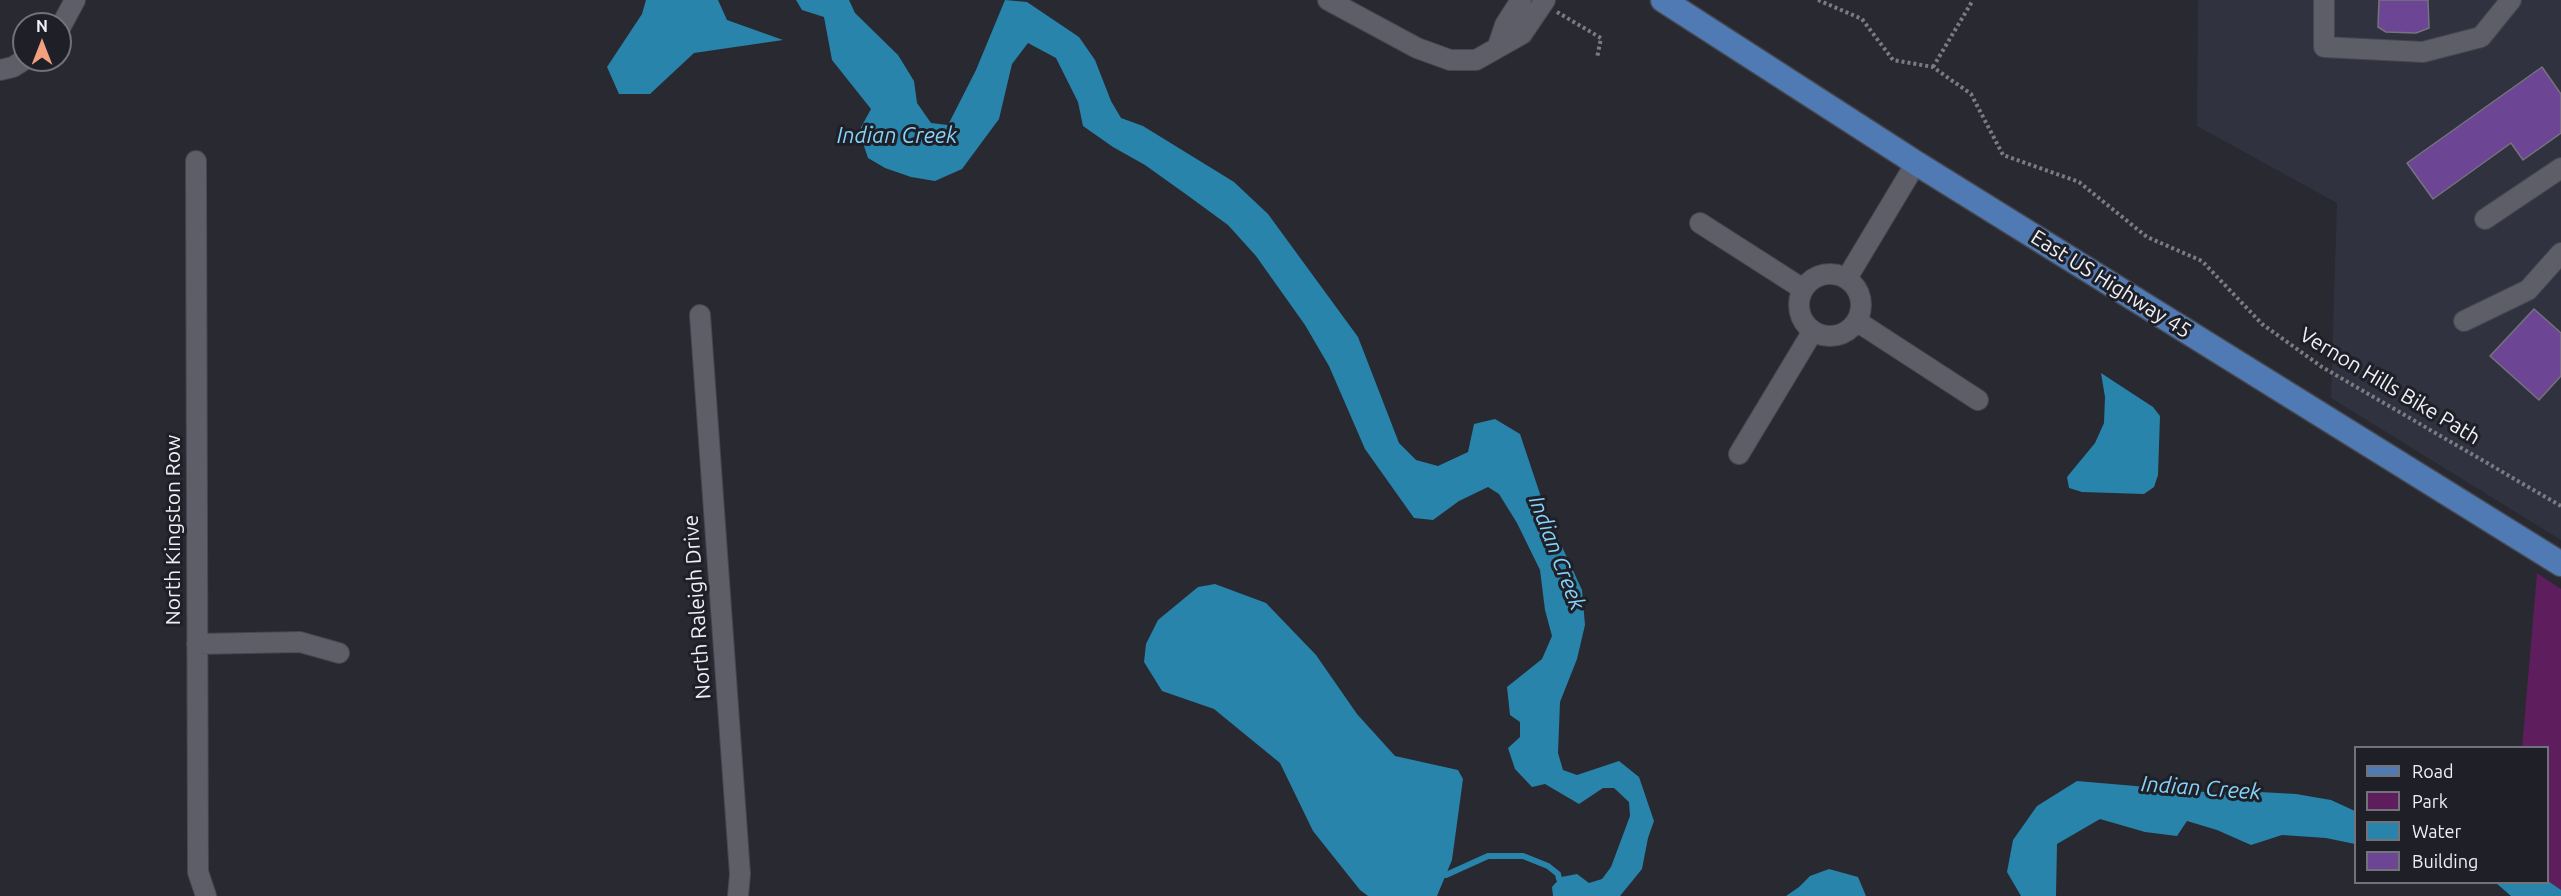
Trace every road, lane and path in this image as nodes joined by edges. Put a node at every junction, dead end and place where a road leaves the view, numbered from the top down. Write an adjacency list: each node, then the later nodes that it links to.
1 (1328, 0): 9 (street)
2 (1521, 0): 9 (street)
3 (1663, 0): 13 (main road, East US Highway 45)
4 (1818, 0): 11 (path, Vernon Hills Bike Path)
5 (1973, 0): 11 (path)
6 (2324, 0): 7 (street)
7 (2511, 0)
8 (1547, 4): 9 (street); 10 (path)
9 (1498, 46)
10 (1597, 58)
11 (1934, 67): 26 (path, Vernon Hills Bike Path)
12 (195, 161): 28 (street, North Kingston Row)
13 (1916, 163): 18 (street); 27 (main road, East US Highway 45)
14 (2561, 168): 15 (street)
15 (2485, 219)
16 (1700, 223): 19 (street)
17 (2561, 253): 22 (street)
18 (1847, 278): 19 (street); 21 (street)
19 (1803, 288): 23 (street)
20 (699, 315): 31 (street, North Raleigh Drive)
21 (1858, 321): 23 (street); 24 (street)
22 (2464, 321)
23 (1813, 331): 25 (street)
24 (1978, 400)
25 (1739, 454)
26 (2561, 506)
27 (2561, 564)
28 (197, 644): 29 (street); 30 (street, North Kingston Row)
29 (339, 653)
30 (206, 896)
31 (738, 896)

